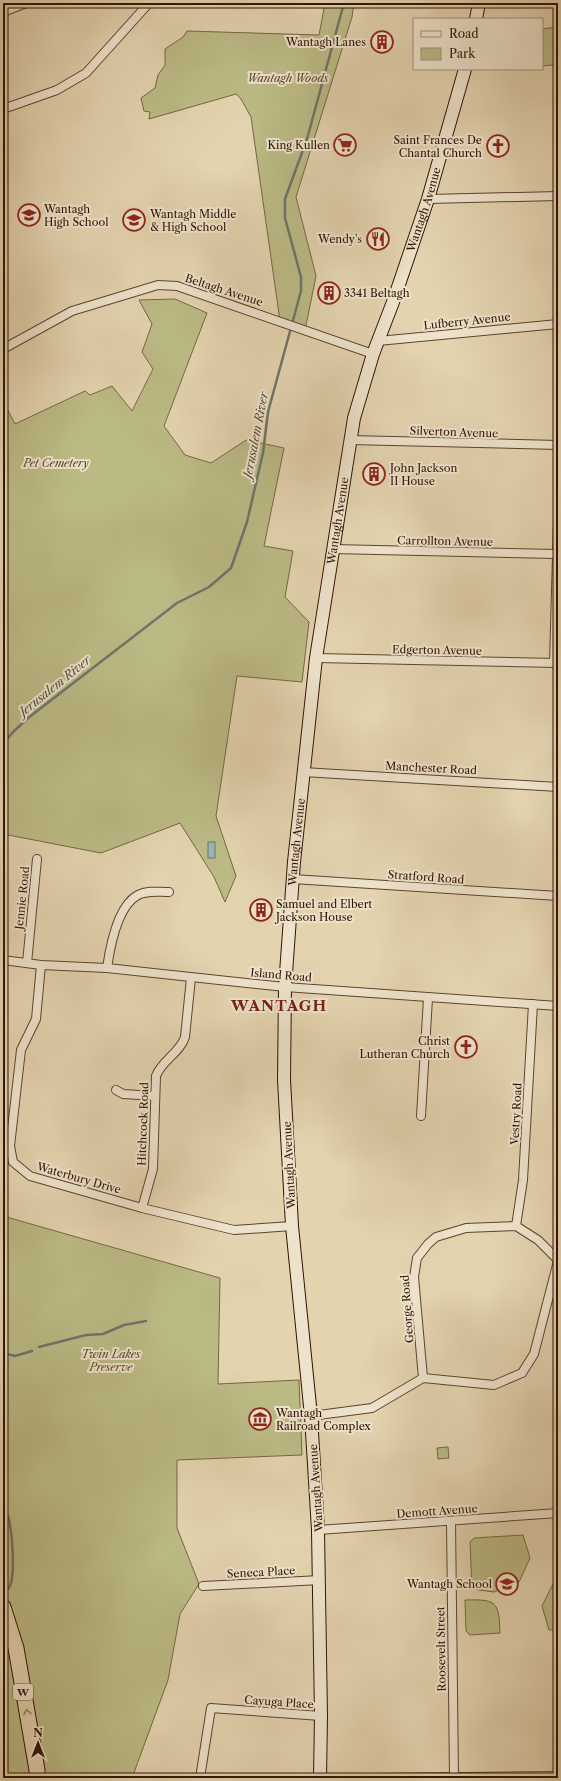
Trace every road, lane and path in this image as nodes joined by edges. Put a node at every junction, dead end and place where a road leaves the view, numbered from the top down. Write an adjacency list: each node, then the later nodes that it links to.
1 (26, 3): 4 (street)
2 (149, 3): 7 (street)
3 (479, 3): 5 (main road)
4 (3, 12)
5 (476, 18)
6 (465, 70): 9 (main road, Wantagh Avenue)
7 (3, 110)
8 (558, 196): 9 (street)
9 (428, 199): 11 (main road, Wantagh Avenue)
10 (558, 324): 11 (street, Lufberry Avenue)
11 (378, 341): 13 (main road, Wantagh Avenue)
12 (3, 349): 13 (street, Beltagh Avenue)
13 (373, 354): 14 (main road, Wantagh Avenue)
14 (349, 440): 15 (street, Silverton Avenue); 17 (main road, Wantagh Avenue)
15 (558, 446)
16 (558, 519): 18 (street)
17 (332, 549): 18 (street, Carrollton Avenue); 19 (main road, Wantagh Avenue)
18 (558, 554): 20 (street)
19 (316, 658): 20 (street, Edgerton Avenue); 21 (main road, Wantagh Avenue)
20 (556, 663)
21 (303, 772): 22 (street, Manchester Road); 24 (main road, Wantagh Avenue)
22 (558, 787)
23 (37, 859): 28 (street, Jennie Road)
24 (293, 879): 26 (street, Stratford Road); 32 (main road, Wantagh Avenue)
25 (169, 892): 30 (street)
26 (558, 896)
27 (3, 960): 28 (street, Island Road)
28 (27, 963): 29 (street, Island Road)
29 (41, 965): 30 (street, Island Road); 39 (street, Waterbury Drive)
30 (107, 968): 31 (street, Island Road)
31 (191, 978): 32 (street, Island Road); 37 (street, Hitchcock Road)
32 (285, 987): 33 (street, Island Road); 40 (main road, Wantagh Avenue)
33 (428, 998): 34 (street, Island Road); 38 (street)
34 (533, 1004): 35 (street, Island Road); 41 (street, Vestry Road)
35 (558, 1006)
36 (116, 1090): 37 (street)
37 (155, 1096): 39 (street, Hitchcock Road)
38 (421, 1116)
39 (142, 1208): 40 (street, Waterbury Drive)
40 (292, 1226): 44 (main road, Wantagh Avenue)
41 (516, 1226): 42 (street); 43 (street, George Road)
42 (558, 1261): 43 (street)
43 (423, 1378): 44 (street)
44 (311, 1416): 47 (main road, Wantagh Avenue)
45 (558, 1513): 46 (street, Demott Avenue)
46 (451, 1521): 47 (street, Demott Avenue); 53 (street, Roosevelt Street)
47 (318, 1530): 48 (main road, Wantagh Avenue)
48 (320, 1580): 49 (street, Seneca Place); 51 (main road, Wantagh Avenue)
49 (204, 1586)
50 (3, 1607): 54 (highway, W, one-way to 50)
51 (321, 1716): 55 (street, Cayuga Place); 56 (main road, Wantagh Avenue)
52 (558, 1776): 53 (street)
53 (454, 1777): 57 (street)
54 (36, 1778)
55 (200, 1778)
56 (320, 1778)
57 (376, 1778)

